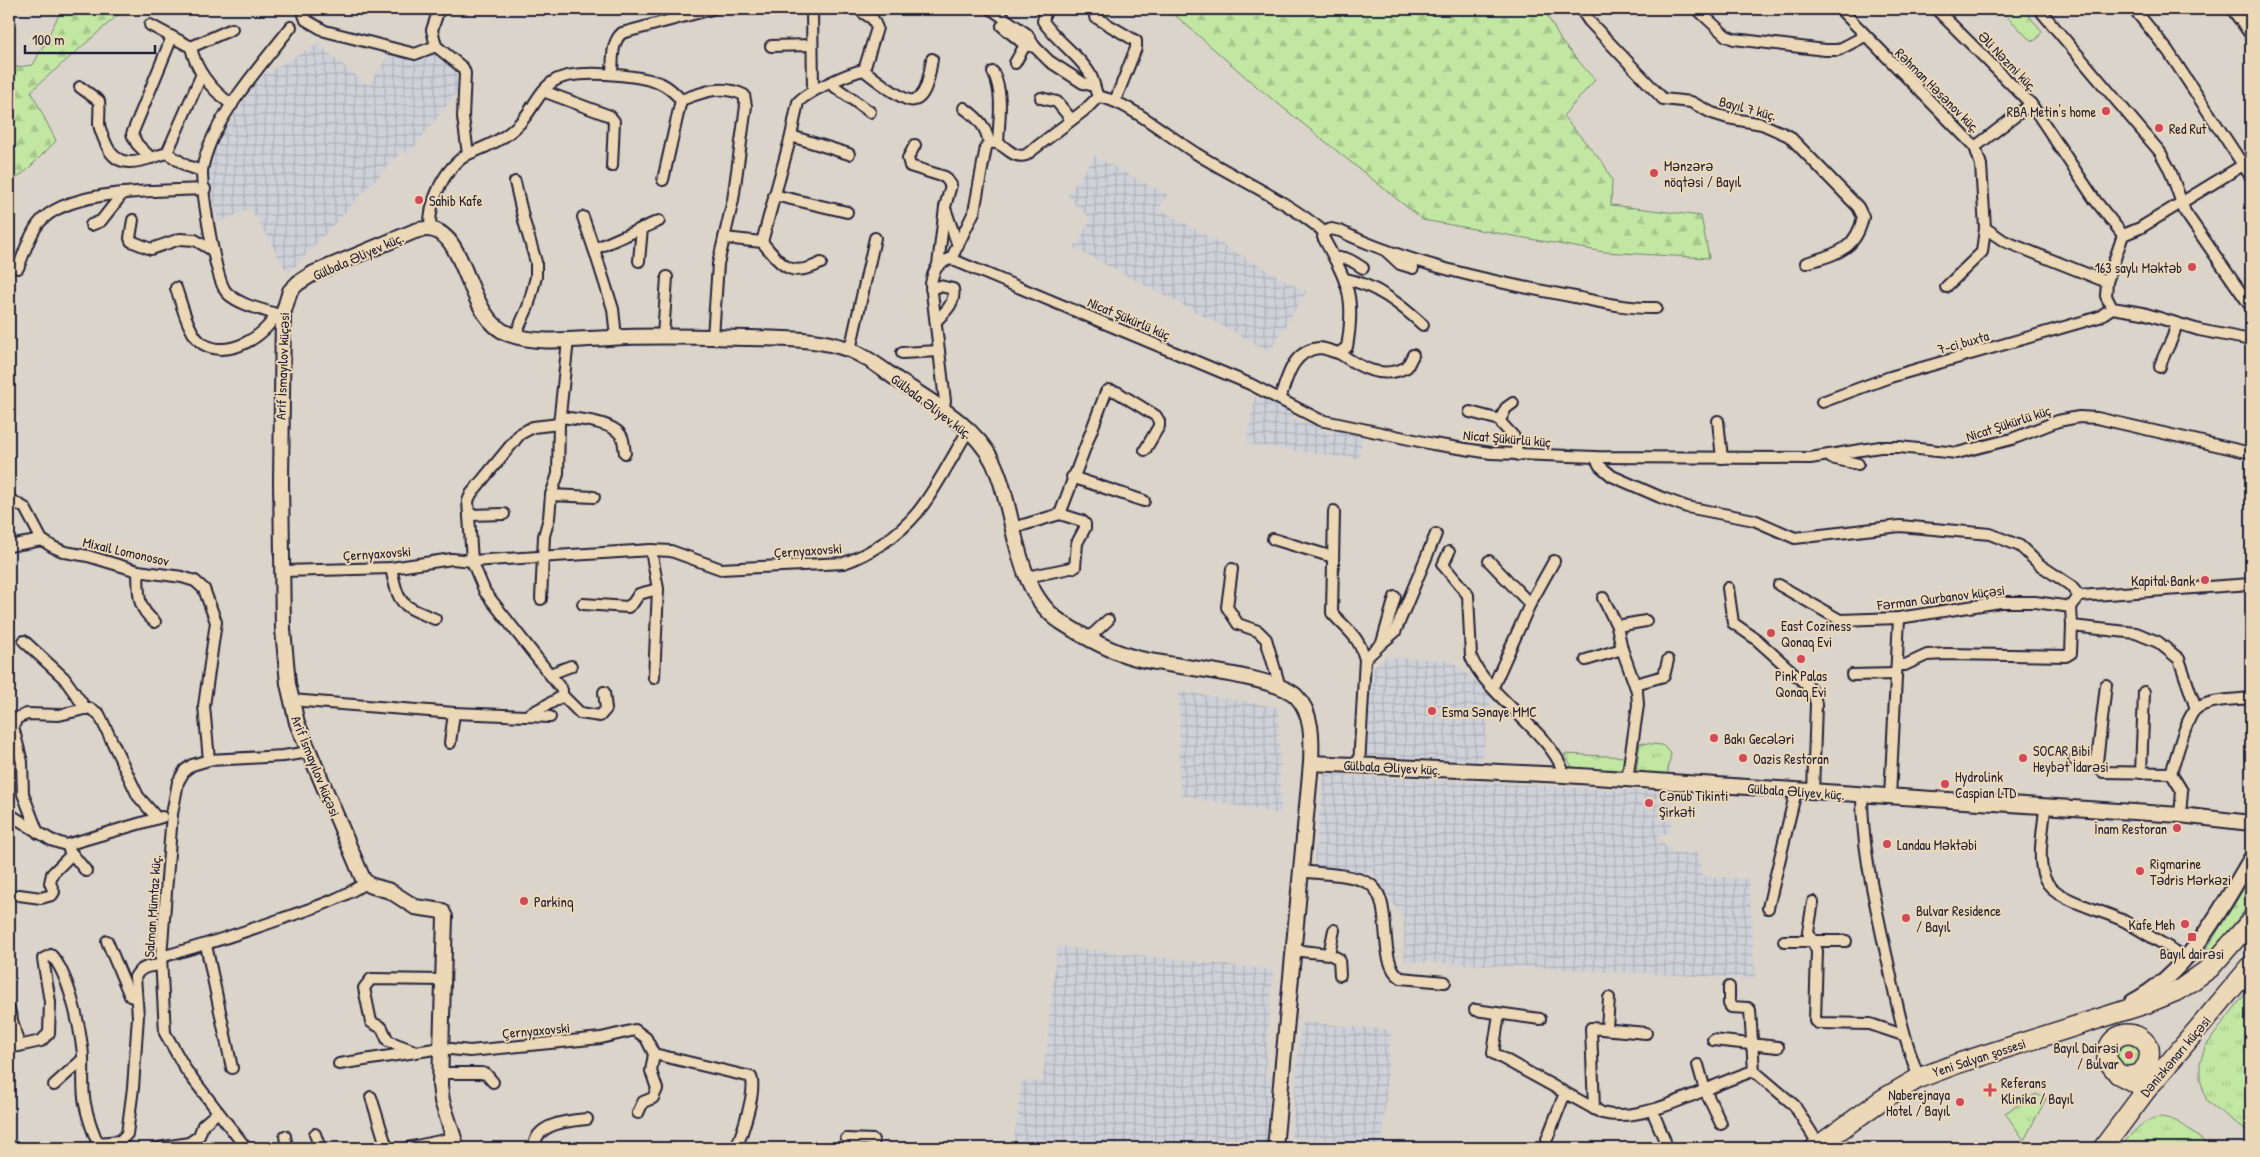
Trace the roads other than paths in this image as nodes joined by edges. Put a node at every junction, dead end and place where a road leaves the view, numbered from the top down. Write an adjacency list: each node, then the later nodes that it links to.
1 (302, 9): 24 (street)
2 (439, 9): 24 (street)
3 (712, 9): 32 (street)
4 (812, 9): 23 (street)
5 (991, 9): 26 (street)
6 (1046, 9): 35 (street)
7 (1581, 9): 88 (street, Bayıl 7 küç.)
8 (1698, 9): 20 (street)
9 (1840, 9): 20 (street, Rəhman Həsənov küç.)
10 (1936, 9): 43 (street, Əli Nəzmi küç.)
11 (2039, 9): 65 (street)
12 (2134, 9): 56 (street)
13 (2232, 9): 21 (street)
14 (862, 12): 30 (street)
15 (1096, 17): 42 (street)
16 (150, 25): 22 (street)
17 (1002, 26): 26 (street)
18 (291, 27): 44 (street)
19 (232, 29): 27 (street)
20 (1865, 36): 51 (street, Rəhman Həsənov küç.)
21 (2251, 36)
22 (172, 37): 27 (street); 55 (street)
23 (812, 45): 25 (street); 38 (street)
24 (436, 46): 53 (street)
25 (771, 46)
26 (1030, 46): 29 (street); 35 (street)
27 (191, 47): 33 (street)
28 (932, 59): 30 (street)
29 (1015, 63)
30 (864, 70): 34 (street)
31 (993, 72): 49 (street)
32 (612, 74): 37 (street); 41 (street)
33 (201, 76): 44 (street); 52 (street)
34 (831, 84): 38 (street); 46 (street)
35 (1094, 86): 39 (street)
36 (80, 87): 55 (street)
37 (543, 91): 53 (street); 57 (street)
38 (813, 91): 48 (street)
39 (1098, 96): 42 (street); 47 (street)
40 (1041, 98): 47 (street)
41 (681, 100): 60 (street); 77 (street)
42 (1115, 101): 75 (street)
43 (2031, 104): 51 (street); 76 (street, Əli Nəzmi küç.)
44 (232, 105): 58 (street)
45 (964, 108): 49 (street)
46 (870, 112)
47 (1071, 119): 49 (street)
48 (791, 136): 54 (street); 64 (street)
49 (994, 143): 80 (street)
50 (915, 145): 66 (street)
51 (1975, 147): 74 (street, Rəhman Həsənov küç.)
52 (167, 153): 55 (street); 58 (street)
53 (468, 154): 72 (street)
54 (849, 154)
55 (152, 158)
56 (2243, 165): 59 (street); 65 (street)
57 (612, 166)
58 (202, 171): 62 (street)
59 (2251, 177)
60 (663, 180)
61 (515, 182): 107 (street)
62 (205, 189): 63 (street); 83 (street)
63 (123, 193): 71 (street); 90 (street)
64 (774, 195): 67 (street); 79 (street)
65 (2181, 204): 76 (street); 100 (street)
66 (945, 207): 80 (street); 89 (street)
67 (847, 212)
68 (583, 217): 82 (street)
69 (133, 220): 83 (street)
70 (659, 221): 73 (street)
71 (91, 225)
72 (430, 228): 99 (street, Gülbala Əliyev küç.); 107 (street, Gülbala Əliyev küç.)
73 (642, 228): 82 (street); 86 (street)
74 (1985, 228): 95 (street); 96 (street, Rəhman Həsənov küç.)
75 (1324, 232): 81 (street); 85 (street)
76 (2123, 235): 95 (street)
77 (724, 238): 79 (street); 110 (street)
78 (875, 238): 113 (street)
79 (762, 242): 87 (street)
80 (958, 246): 84 (street)
81 (1382, 247): 92 (street); 101 (street)
82 (594, 249): 109 (street)
83 (212, 250): 103 (street)
84 (951, 259): 89 (street); 119 (street, Nicat Şükürlü küç)
85 (1335, 259): 91 (street); 94 (street)
86 (639, 262)
87 (821, 263)
88 (1806, 263)
89 (938, 265): 98 (street)
90 (18, 268)
91 (1363, 268)
92 (1413, 268)
93 (667, 278): 108 (street)
94 (1345, 278): 106 (street); 116 (street)
95 (2107, 282): 102 (street)
96 (1946, 287)
97 (176, 288): 103 (street)
98 (931, 289): 104 (street); 104 (street)
99 (290, 292): 103 (street, Arif İsmayılov küçəsi)
100 (2251, 307)
101 (1656, 308)
102 (2112, 308): 105 (street); 120 (street, 7-ci buxta)
103 (279, 314): 160 (street, Arif İsmayılov küçəsi)
104 (936, 321): 114 (street)
105 (2176, 324): 112 (street); 118 (street)
106 (1423, 325)
107 (515, 336): 111 (street, Gülbala Əliyev küç.)
108 (663, 336): 109 (street, Gülbala Əliyev küç.); 110 (street, Gülbala Əliyev küç.)
109 (616, 337): 111 (street, Gülbala Əliyev küç.)
110 (713, 337): 113 (street, Gülbala Əliyev küç.)
111 (568, 340): 124 (street)
112 (2251, 340)
113 (850, 350): 122 (street, Gülbala Əliyev küç.)
114 (940, 351): 115 (street); 122 (street)
115 (902, 353)
116 (1339, 353): 117 (street); 119 (street)
117 (1413, 355)
118 (2160, 367)
119 (1280, 399): 131 (street, Nicat Şükürlü küç)
120 (1822, 402)
121 (1513, 403): 125 (street)
122 (943, 411): 127 (street, Gülbala Əliyev küç.)
123 (1470, 412): 125 (street)
124 (559, 420): 129 (street); 137 (street); 144 (street)
125 (1500, 420): 131 (street)
126 (1718, 421): 134 (street)
127 (968, 431): 145 (street, Gülbala Əliyev küç.); 150 (street, Çernyaxovski)
128 (1144, 450): 136 (street)
129 (625, 453)
130 (2251, 453): 133 (street, Nicat Şükürlü küç)
131 (1518, 455): 132 (street, Nicat Şükürlü küç)
132 (1595, 457): 134 (street, Nicat Şükürlü küç); 166 (street)
133 (1828, 457): 134 (street, Nicat Şükürlü küç); 135 (street)
134 (1722, 458)
135 (1858, 464)
136 (1072, 477): 140 (street); 143 (street)
137 (551, 495): 138 (street); 152 (street)
138 (594, 497)
139 (9, 499): 148 (street)
140 (1144, 501)
141 (1334, 511): 153 (street)
142 (504, 514): 144 (street)
143 (1060, 514): 145 (street); 161 (street)
144 (469, 515): 154 (street)
145 (1013, 528): 161 (street, Gülbala Əliyev küç.)
146 (1436, 534): 182 (street)
147 (1273, 539): 153 (street)
148 (42, 540): 149 (street); 159 (street, Mixail Lomonosov)
149 (9, 546)
150 (651, 550): 152 (street, Çernyaxovski); 165 (street)
151 (1450, 552): 195 (street)
152 (543, 556): 154 (street, Çernyaxovski); 169 (street)
153 (1333, 557): 184 (street)
154 (472, 561): 157 (street, Çernyaxovski); 189 (street)
155 (1489, 561): 171 (street)
156 (1554, 561): 171 (street)
157 (391, 568): 160 (street, Çernyaxovski); 174 (street)
158 (1232, 568): 194 (street)
159 (138, 571): 177 (street); 208 (street, Mixail Lomonosov)
160 (283, 571): 200 (street, Arif İsmayılov küçəsi)
161 (1027, 577): 180 (street, Gülbala Əliyev küç.)
162 (2251, 584): 166 (street)
163 (1779, 585): 173 (street, Fərman Qurbanov küçəsi)
164 (1728, 588): 218 (street)
165 (658, 589): 170 (street); 191 (street)
166 (2079, 596): 172 (street)
167 (1395, 597): 182 (street)
168 (1603, 598): 178 (street)
169 (541, 600)
170 (583, 604)
171 (1530, 604): 195 (street)
172 (2071, 607): 173 (street, Fərman Qurbanov küçəsi); 179 (street)
173 (1899, 618): 188 (street)
174 (435, 619)
175 (1108, 620): 180 (street)
176 (1646, 621): 178 (street)
177 (155, 622)
178 (1618, 626): 183 (street)
179 (2072, 626): 188 (street); 202 (street)
180 (1089, 638): 194 (street, Gülbala Əliyev küç.)
181 (24, 640): 201 (street)
182 (1382, 643): 184 (street)
183 (1622, 649): 185 (street); 192 (street)
184 (1365, 659): 212 (street)
185 (1586, 660)
186 (1668, 660): 192 (street)
187 (571, 666): 189 (street)
188 (1896, 669): 190 (street); 220 (street)
189 (550, 674): 198 (street)
190 (1852, 675)
191 (654, 678)
192 (1635, 684): 216 (street)
193 (2106, 685): 210 (street)
194 (1280, 687): 211 (street, Gülbala Əliyev küç.)
195 (1493, 688): 215 (street)
196 (604, 692): 198 (street)
197 (2144, 692): 213 (street)
198 (562, 696): 204 (street)
199 (2251, 698): 202 (street)
200 (291, 700): 203 (street); 207 (street, Arif İsmayılov küçəsi)
201 (86, 709): 225 (street); 227 (street)
202 (2196, 709): 214 (street)
203 (454, 713): 204 (street); 206 (street)
204 (526, 716): 205 (street)
205 (550, 717)
206 (450, 744)
207 (310, 752): 208 (street, Salman Mümtaz küç.); 232 (street, Arif İsmayılov küçəsi)
208 (209, 760): 223 (street, Salman Mümtaz küç.)
209 (2074, 760): 210 (street)
210 (2097, 762): 213 (street)
211 (1311, 763): 212 (street, Gülbala Əliyev küç.); 231 (street, Gülbala Əliyev küç.)
212 (1359, 766): 215 (street, Gülbala Əliyev küç.)
213 (2140, 772): 214 (street)
214 (2171, 774): 224 (street)
215 (1564, 775): 216 (street, Gülbala Əliyev küç.)
216 (1627, 780): 217 (street, Gülbala Əliyev küç.)
217 (1796, 791): 218 (street, Gülbala Əliyev küç.); 235 (street)
218 (1813, 793): 219 (street, Gülbala Əliyev küç.)
219 (1862, 796): 220 (street, Gülbala Əliyev küç.); 262 (street)
220 (1890, 797): 221 (street, Gülbala Əliyev küç.)
221 (2045, 807): 224 (street, Gülbala Əliyev küç.); 245 (street)
222 (9, 814): 227 (street)
223 (172, 814): 225 (street); 246 (street, Salman Mümtaz küç.)
224 (2180, 815): 226 (street, Gülbala Əliyev küç.)
225 (157, 818): 228 (street)
226 (2251, 823)
227 (38, 833): 228 (street)
228 (69, 849): 230 (street); 233 (street)
229 (2251, 858): 245 (street)
230 (86, 871)
231 (1300, 871): 243 (street, Gülbala Əliyev küç.); 250 (street)
232 (365, 883): 242 (street); 249 (street)
233 (19, 895)
234 (1813, 902): 241 (street)
235 (1768, 908)
236 (2251, 922): 252 (highway)
237 (1334, 930): 244 (street)
238 (107, 941): 253 (street)
239 (1784, 941): 241 (street)
240 (1846, 941): 241 (street)
241 (1815, 942): 262 (street)
242 (206, 945): 246 (street); 274 (street)
243 (1292, 950): 244 (street); 309 (street, Gülbala Əliyev küç.)
244 (1329, 954): 248 (street)
245 (2187, 958): 259 (street)
246 (161, 961): 253 (street); 288 (street, Salman Mümtaz küç.)
247 (2251, 966): 275 (highway, Dənizkənarı küçəsi)
248 (1340, 975)
249 (443, 980): 268 (street); 269 (street)
250 (1445, 982)
251 (1729, 987): 265 (street)
252 (2179, 990): 259 (highway); 263 (highway)
253 (136, 998): 298 (street)
254 (1609, 998): 260 (street)
255 (9, 1009): 266 (street)
256 (1476, 1010): 257 (street)
257 (1499, 1014): 258 (street); 284 (street)
258 (1540, 1019)
259 (2073, 1027): 263 (highway); 279 (highway, Yeni Salyan şossesi)
260 (1607, 1028): 261 (street); 286 (street)
261 (1646, 1033)
262 (1903, 1035): 279 (street)
263 (2131, 1036): 275 (highway); 278 (highway); 278 (highway)
264 (1713, 1040): 265 (street)
265 (1752, 1043): 267 (street); 276 (street)
266 (14, 1047): 271 (street)
267 (1778, 1047)
268 (440, 1048): 269 (street, Çernyaxovski); 270 (street, Çernyaxovski); 277 (street)
269 (416, 1051): 272 (street, Çernyaxovski)
270 (654, 1054): 289 (street); 307 (street)
271 (82, 1060): 281 (street); 298 (street)
272 (339, 1064)
273 (1698, 1066): 283 (street)
274 (232, 1068)
275 (2164, 1068): 282 (highway, Dənizkənarı küçəsi)
276 (1754, 1071): 283 (street); 299 (street)
277 (440, 1073): 280 (street); 297 (street)
278 (2118, 1074): 282 (highway)
279 (1919, 1078): 299 (highway, Yeni Salyan şossesi)
280 (493, 1082)
281 (54, 1085)
282 (2147, 1089): 310 (highway, Dənizkənarı küçəsi)
283 (1705, 1090): 287 (street); 291 (street)
284 (1565, 1093): 286 (street); 295 (street)
285 (371, 1097): 304 (street)
286 (1594, 1109): 287 (street)
287 (1652, 1110): 296 (street)
288 (218, 1112): 300 (street); 301 (street, Salman Mümtaz küç.)
289 (638, 1113)
290 (586, 1118): 306 (street)
291 (1721, 1124)
292 (315, 1134): 303 (street)
293 (285, 1136): 302 (street)
294 (846, 1139): 308 (street)
295 (1546, 1140)
296 (1665, 1141)
297 (456, 1143): 305 (street)
298 (99, 1146)
299 (1817, 1147)
300 (158, 1148)
301 (246, 1148)
302 (287, 1148)
303 (320, 1148)
304 (387, 1148)
305 (408, 1148)
306 (534, 1148)
307 (736, 1148)
308 (874, 1148)
309 (1275, 1148)
310 (2103, 1148)

